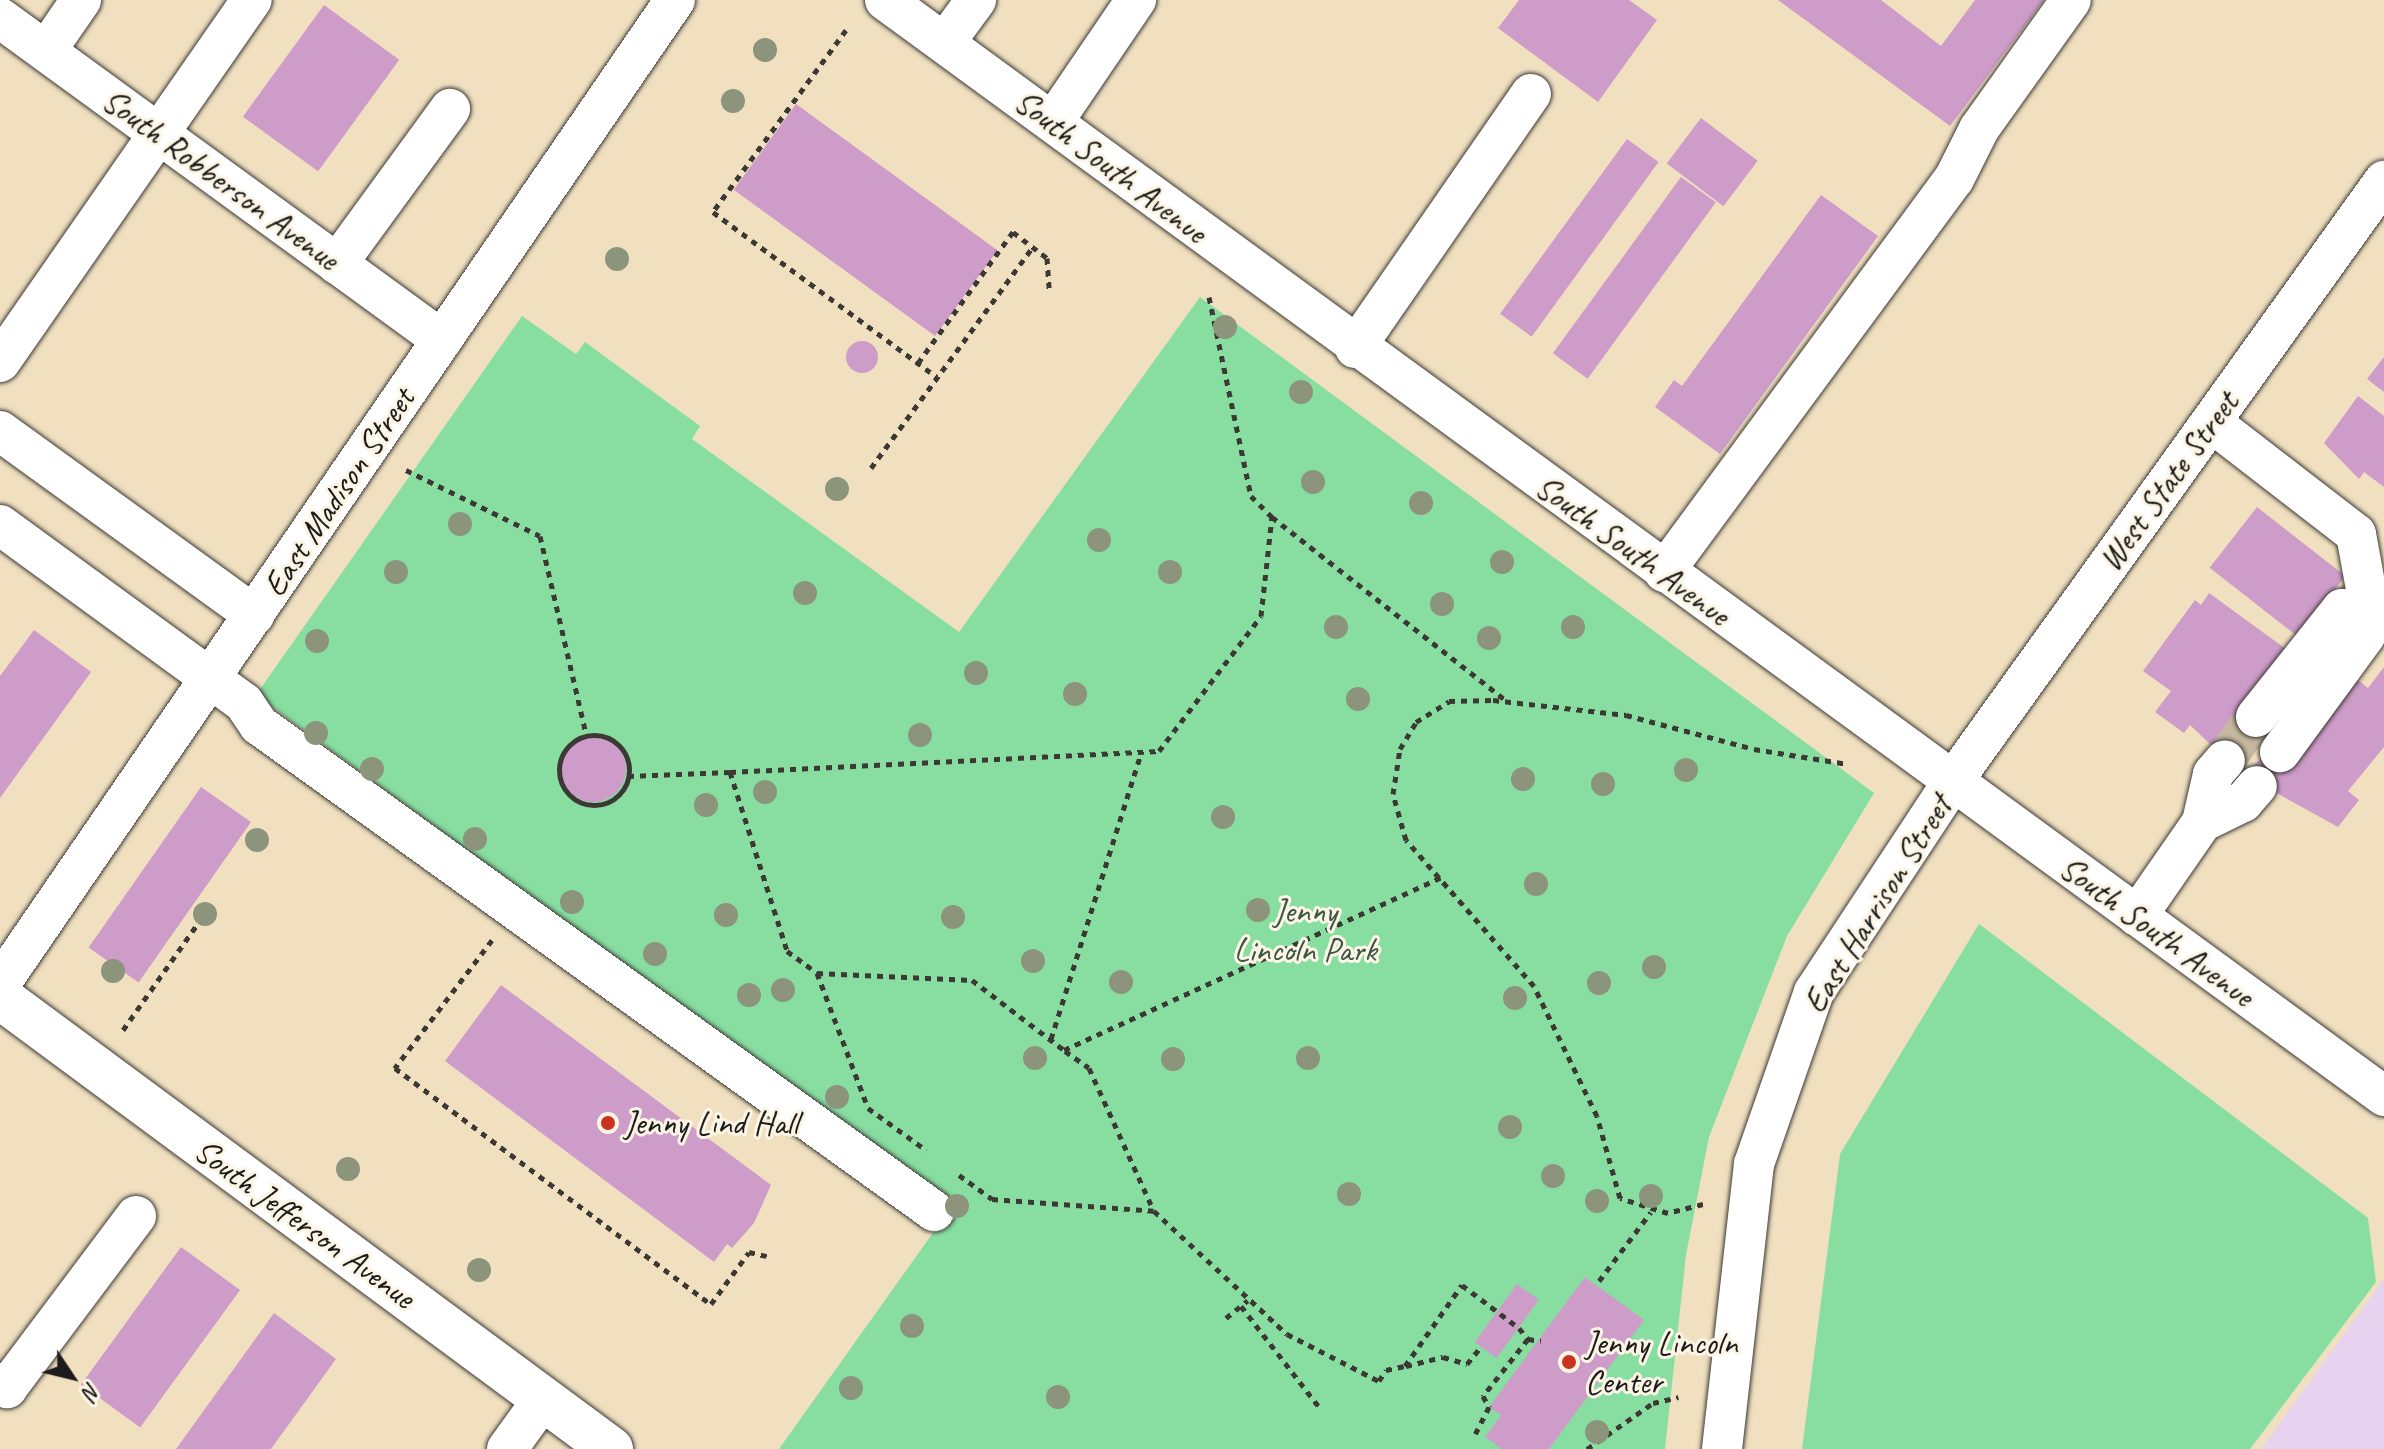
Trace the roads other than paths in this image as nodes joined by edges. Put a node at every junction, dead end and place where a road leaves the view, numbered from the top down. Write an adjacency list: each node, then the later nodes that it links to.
1 (81, 0): 10 (street)
2 (252, 0): 14 (street)
3 (675, 0): 17 (street, East Madison Street)
4 (885, 0): 9 (street, South South Avenue)
5 (976, 0): 9 (street)
6 (1136, 0): 13 (street)
7 (2071, 0): 23 (street)
8 (0, 18): 10 (street, South Robberson Avenue)
9 (946, 41): 13 (street, South South Avenue)
10 (46, 51): 14 (street, South Robberson Avenue)
11 (1531, 94): 18 (street)
12 (450, 109): 16 (street)
13 (1053, 122): 18 (street, South South Avenue)
14 (158, 133): 16 (street, South Robberson Avenue); 19 (street)
15 (2384, 181): 20 (street, West State Street)
16 (337, 264): 17 (street, South Robberson Avenue)
17 (442, 340): 25 (street, East Madison Street)
18 (1355, 348): 23 (street, South South Avenue)
19 (0, 362)
20 (2211, 422): 24 (street); 30 (street, West State Street)
21 (0, 431): 25 (street)
22 (0, 525): 26 (street)
23 (1664, 572): 30 (street, South South Avenue)
24 (2370, 611): 27 (street); 28 (street)
25 (254, 615): 26 (street, East Madison Street)
26 (210, 678): 34 (street, East Madison Street); 37 (street)
27 (2256, 717)
28 (2280, 752)
29 (2225, 760): 32 (street)
30 (1953, 781): 33 (street, South South Avenue); 43 (street, East Harrison Street)
31 (2257, 786): 32 (street)
32 (2202, 822): 33 (street)
33 (2137, 916): 36 (street, South South Avenue)
34 (0, 984)
35 (0, 997): 40 (main road, South Jefferson Avenue)
36 (2384, 1096)
37 (934, 1211)
38 (136, 1216): 39 (street)
39 (0, 1383)
40 (543, 1399): 41 (street); 42 (main road, South Jefferson Avenue)
41 (507, 1449)
42 (611, 1449)
43 (1722, 1449)

